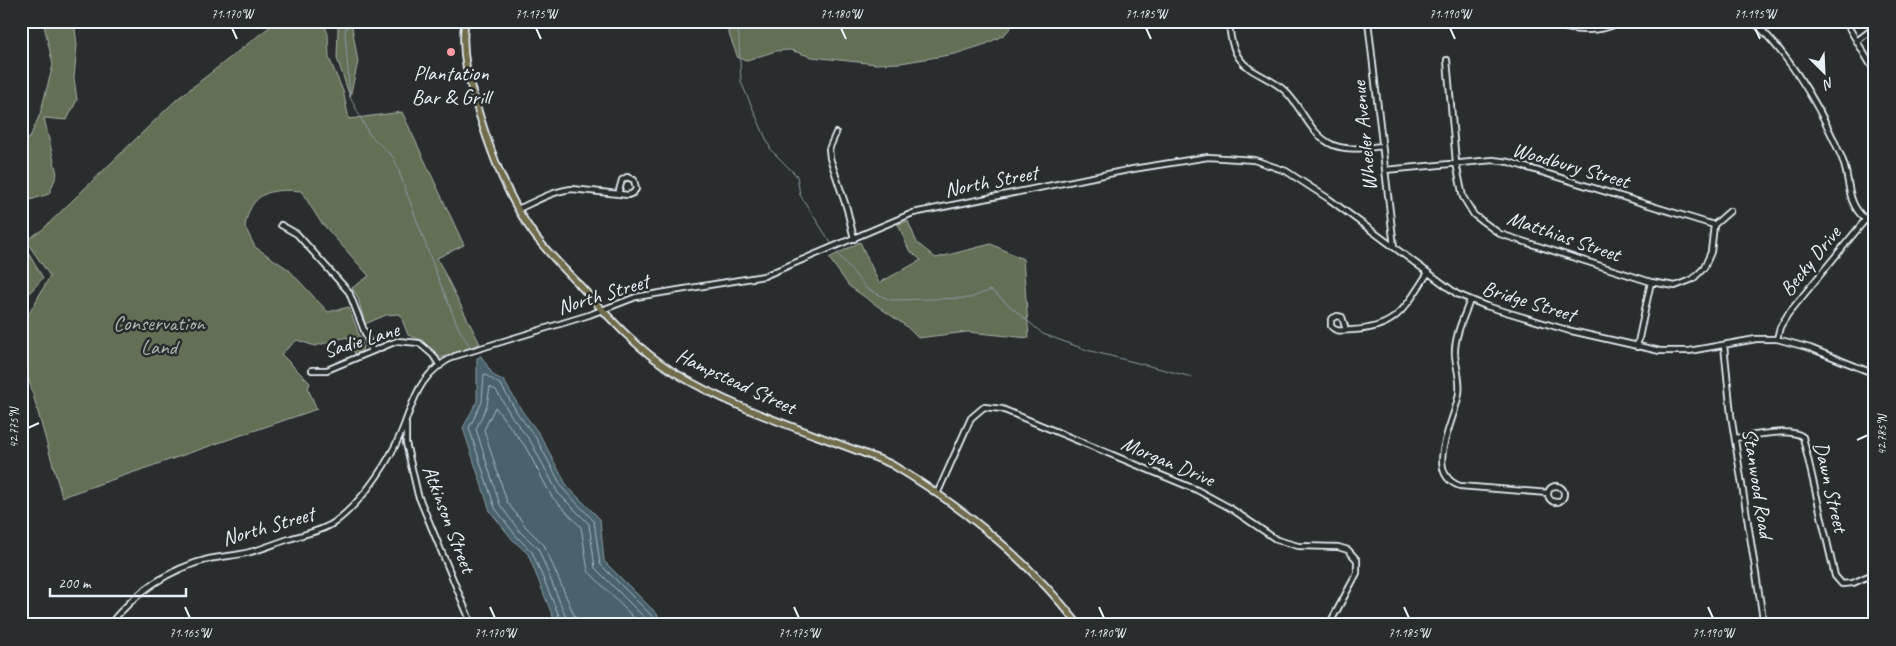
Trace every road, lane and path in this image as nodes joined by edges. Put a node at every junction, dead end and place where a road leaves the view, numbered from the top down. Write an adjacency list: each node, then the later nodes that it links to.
1 (464, 21): 19 (main road, Hampstead Street)
2 (1229, 21): 13 (street)
3 (1368, 21): 13 (street, Wheeler Avenue)
4 (1545, 21): 5 (street)
5 (1623, 21)
6 (1753, 21): 21 (street)
7 (1845, 21): 9 (street)
8 (1875, 27): 9 (street)
9 (1857, 41): 11 (street)
10 (1447, 60): 15 (street, Matthias Street)
11 (1875, 72)
12 (836, 133): 24 (street)
13 (1382, 146): 16 (street, Wheeler Avenue)
14 (1208, 157): 24 (street, North Street); 25 (street, Bridge Street)
15 (1456, 163): 16 (street, Woodbury Street); 23 (street, Woodbury Street); 27 (street, Matthias Street)
16 (1385, 170): 25 (street, Wheeler Avenue)
17 (618, 194): 17 (street); 19 (street)
18 (1875, 208): 21 (street, Becky Drive)
19 (518, 209): 29 (main road, Hampstead Street)
20 (1730, 211): 23 (street)
21 (1866, 219): 31 (street, Becky Drive)
22 (281, 225): 34 (street)
23 (1714, 225): 27 (street, Matthias Street)
24 (854, 239): 29 (street, North Street)
25 (1394, 247): 26 (street, Bridge Street)
26 (1428, 273): 28 (street, Bridge Street); 30 (street)
27 (1651, 282): 33 (street)
28 (1470, 300): 33 (street, Bridge Street); 41 (street)
29 (602, 309): 35 (street, North Street); 40 (main road, Hampstead Street)
30 (1346, 330)
31 (1777, 339): 32 (street, Bridge Street); 37 (street, Bridge Street)
32 (1724, 345): 33 (street, Bridge Street); 39 (street, Stanwood Road)
33 (1637, 347)
34 (372, 351): 35 (street, Sadie Lane); 36 (street, Sadie Lane)
35 (440, 366): 38 (street, North Street)
36 (312, 370)
37 (1875, 374)
38 (406, 422): 43 (street, North Street); 44 (street, Atkinson Street)
39 (1735, 438): 42 (street, Dawn Street); 47 (street, Stanwood Road)
40 (937, 494): 45 (main road, Hampstead Street); 46 (street, Morgan Drive)
41 (1548, 494)
42 (1875, 573)
43 (109, 625)
44 (472, 625)
45 (1079, 625)
46 (1329, 625)
47 (1764, 625)

